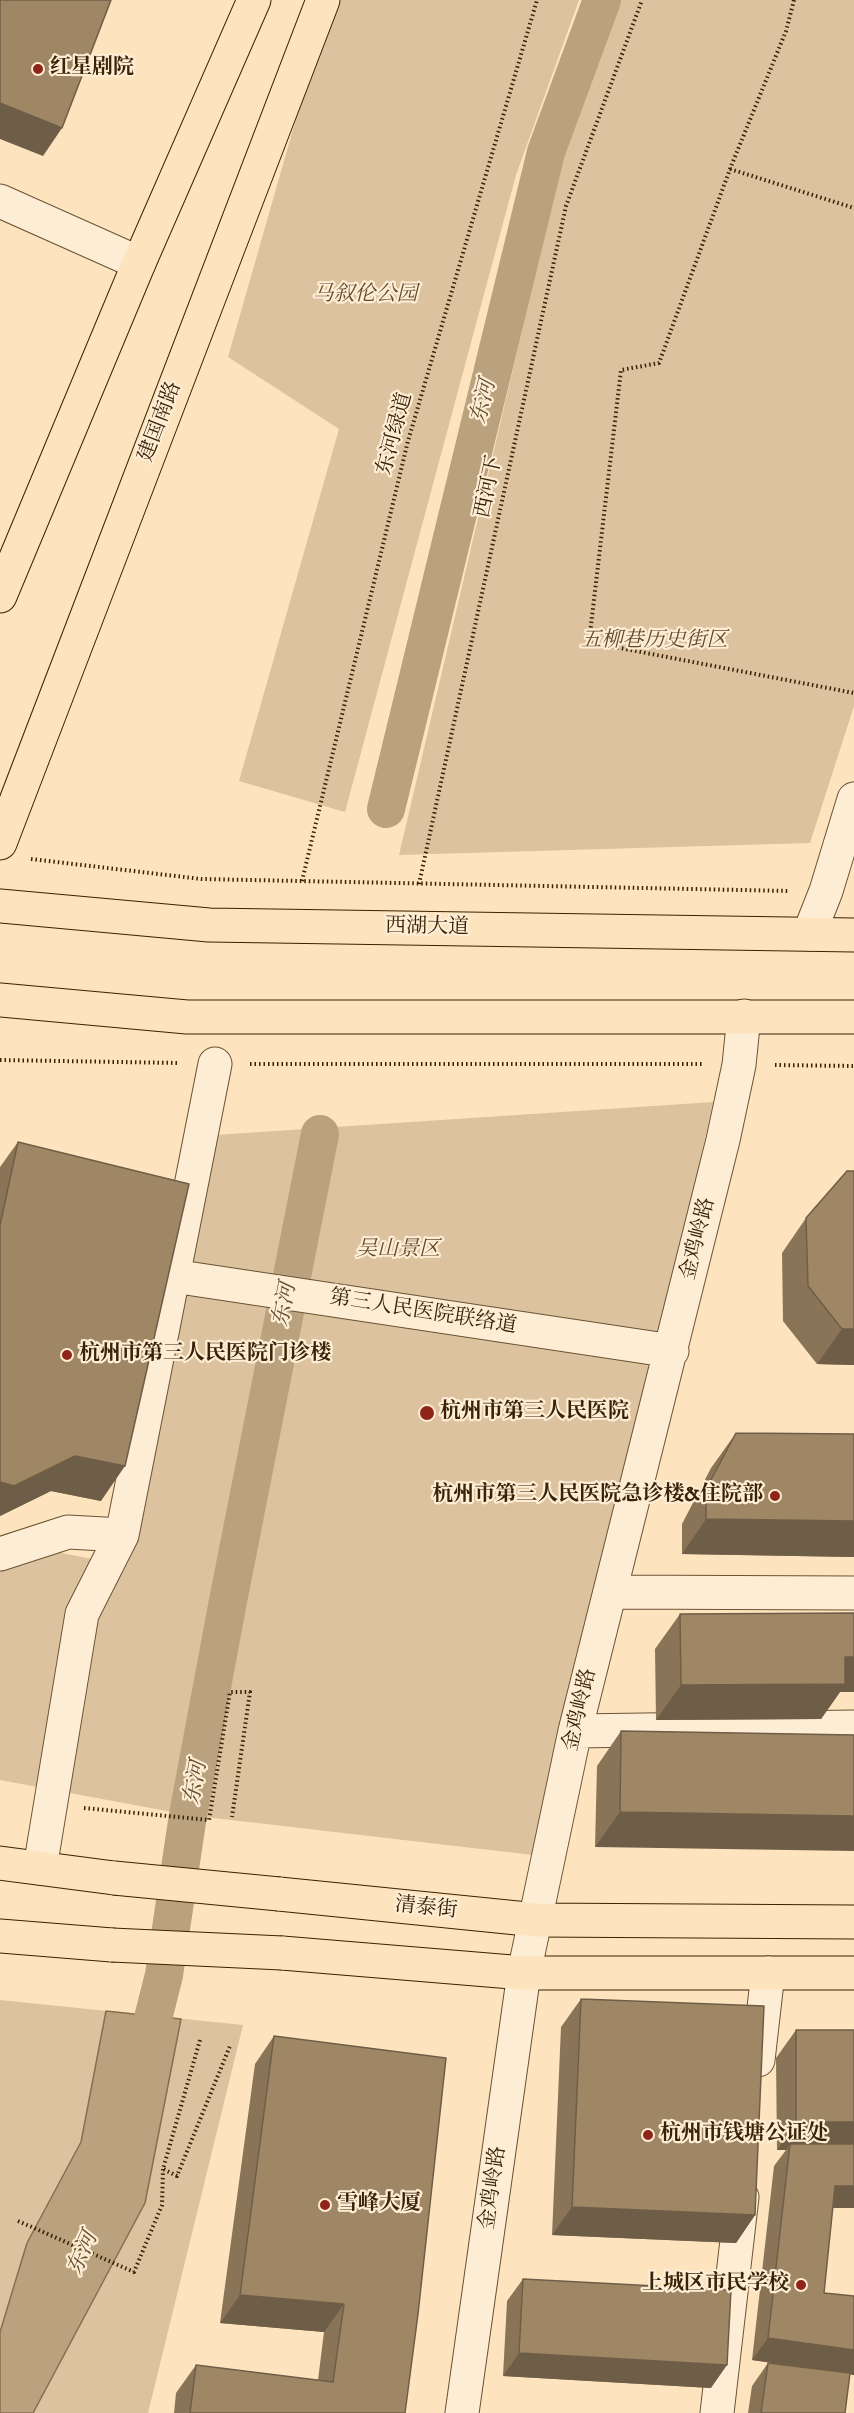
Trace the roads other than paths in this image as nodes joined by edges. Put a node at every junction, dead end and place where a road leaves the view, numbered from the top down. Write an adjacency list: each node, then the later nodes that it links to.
1 (254, 0): 4 (main road)
2 (323, 0): 7 (main road, 建国南路)
3 (0, 201): 4 (street)
4 (139, 263): 5 (main road)
5 (0, 596)
6 (854, 799): 9 (street)
7 (12, 850)
8 (0, 906): 9 (main road, 西湖大道)
9 (809, 934): 10 (main road, 西湖大道)
10 (854, 934)
11 (0, 1000): 12 (main road)
12 (744, 1016): 13 (main road); 16 (street, 金鸡岭路)
13 (854, 1017)
14 (215, 1064): 15 (street)
15 (173, 1276): 16 (street, 第三人民医院联络道); 17 (street)
16 (672, 1351): 19 (street, 金鸡岭路)
17 (122, 1535): 18 (street); 24 (street)
18 (0, 1554)
19 (610, 1592): 20 (street); 22 (street, 金鸡岭路)
20 (854, 1593)
21 (854, 1727): 22 (street)
22 (575, 1731): 25 (street, 金鸡岭路)
23 (0, 1863): 24 (main road, 清泰街)
24 (40, 1868): 25 (main road, 清泰街, bridge)
25 (537, 1920): 26 (main road, 清泰街); 28 (street, 金鸡岭路)
26 (854, 1922)
27 (0, 1936): 28 (main road, bridge)
28 (524, 1973): 29 (main road); 33 (street, 金鸡岭路)
29 (768, 1973): 30 (main road); 31 (street)
30 (854, 1973)
31 (754, 2092)
32 (746, 2163): 34 (street)
33 (462, 2413)
34 (717, 2413)

